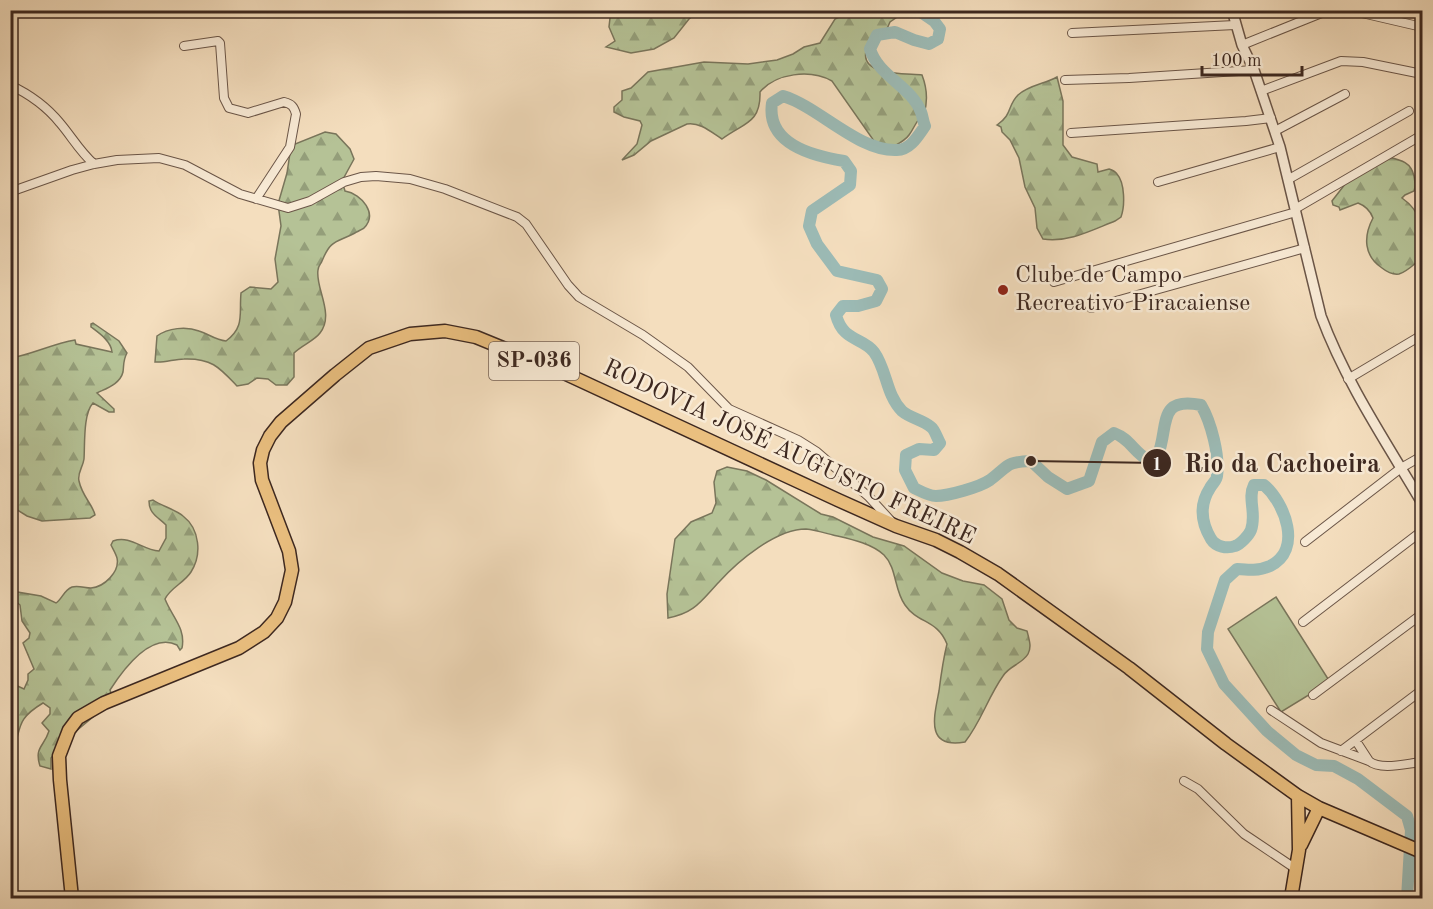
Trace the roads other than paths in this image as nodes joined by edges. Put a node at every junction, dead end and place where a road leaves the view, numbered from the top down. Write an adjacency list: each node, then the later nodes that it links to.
1 (1232, 10): 4 (street)
2 (1329, 10): 7 (street)
3 (1349, 10): 5 (street)
4 (1235, 25): 6 (street); 7 (street)
5 (1422, 27)
6 (1072, 33)
7 (1242, 45): 9 (street)
8 (184, 46): 25 (street)
9 (1254, 70): 11 (street); 13 (street)
10 (1422, 74): 13 (street)
11 (1065, 80)
12 (10, 85): 21 (street)
13 (1261, 91): 16 (street)
14 (1345, 94): 17 (street)
15 (1409, 111): 22 (street)
16 (1270, 118): 17 (street); 18 (street)
17 (1275, 131): 20 (street)
18 (1071, 133)
19 (1422, 135): 26 (street)
20 (1280, 147): 22 (street); 23 (street)
21 (94, 164): 24 (street); 25 (street)
22 (1289, 179): 26 (street)
23 (1158, 182)
24 (10, 192)
25 (256, 199): 35 (street)
26 (1295, 210): 27 (street); 28 (street)
27 (1305, 248): 29 (street); 31 (street)
28 (1054, 282)
29 (1090, 308)
30 (1422, 335): 31 (street)
31 (1348, 379): 33 (street)
32 (1422, 456): 33 (street)
33 (1401, 468): 34 (street); 37 (street)
34 (1422, 503)
35 (896, 526): 48 (main road, RODOVIA JOSÉ AUGUSTO FREIRE / SP-036); 53 (main road, RODOVIA JOSÉ AUGUSTO FREIRE / SP-036)
36 (1422, 531): 39 (street)
37 (1305, 542)
38 (1422, 614): 41 (street)
39 (1303, 622)
40 (1422, 690): 43 (street)
41 (1313, 695)
42 (1271, 710): 44 (street)
43 (1356, 741): 44 (street); 45 (street)
44 (1341, 751): 45 (street)
45 (1369, 761): 46 (street)
46 (1422, 762)
47 (1184, 781): 52 (street)
48 (1298, 796): 49 (main road, RODOVIA JOSÉ AUGUSTO FREIRE / SP-036); 50 (main road)
49 (1319, 808): 50 (main road); 51 (main road, RODOVIA JOSÉ AUGUSTO FREIRE)
50 (1299, 850): 52 (main road)
51 (1422, 852)
52 (1296, 870): 54 (main road)
53 (72, 898)
54 (1291, 898)

